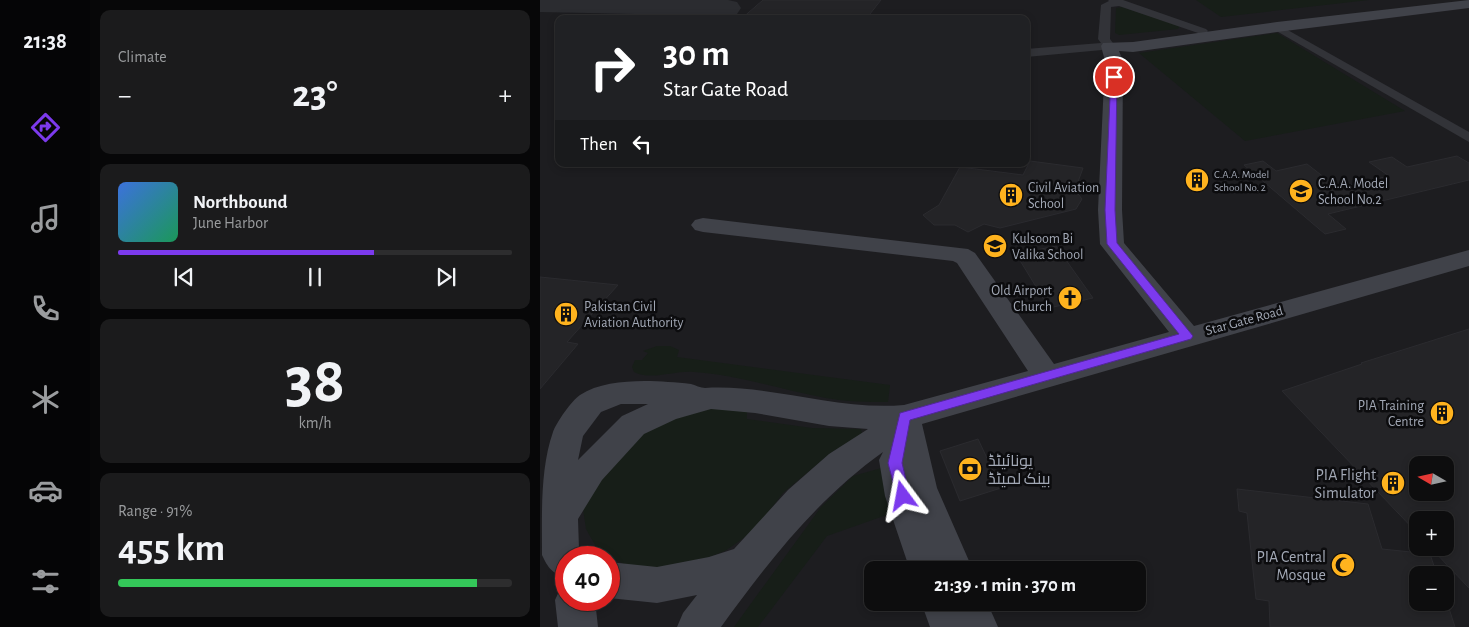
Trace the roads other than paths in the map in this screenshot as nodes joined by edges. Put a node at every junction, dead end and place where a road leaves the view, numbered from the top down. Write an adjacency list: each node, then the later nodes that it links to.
1 (1448, 0): 4 (street)
2 (1115, 1): 7 (street); 8 (street)
3 (1469, 4): 4 (street)
4 (1425, 6): 5 (street)
5 (1327, 18): 6 (street); 7 (street)
6 (1277, 27): 8 (street); 10 (street)
7 (1202, 31): 8 (street)
8 (1107, 40): 9 (street); 13 (street)
9 (1030, 52)
10 (1469, 138)
11 (703, 225): 14 (street)
12 (1469, 258): 13 (street, Star Gate Road)
13 (1187, 336): 14 (street, Star Gate Road)
14 (1047, 376): 16 (street, Star Gate Road)
15 (711, 398): 16 (street); 17 (street); 17 (street)
16 (904, 416): 19 (street); 20 (street); 21 (street)
17 (560, 517): 18 (street)
18 (561, 546)
19 (746, 561): 22 (street); 26 (street)
20 (926, 561)
21 (950, 561)
22 (620, 581)
23 (577, 611): 27 (street)
24 (944, 611): 28 (street)
25 (972, 611): 29 (street)
26 (707, 618)
27 (578, 627)
28 (950, 627)
29 (978, 627)

